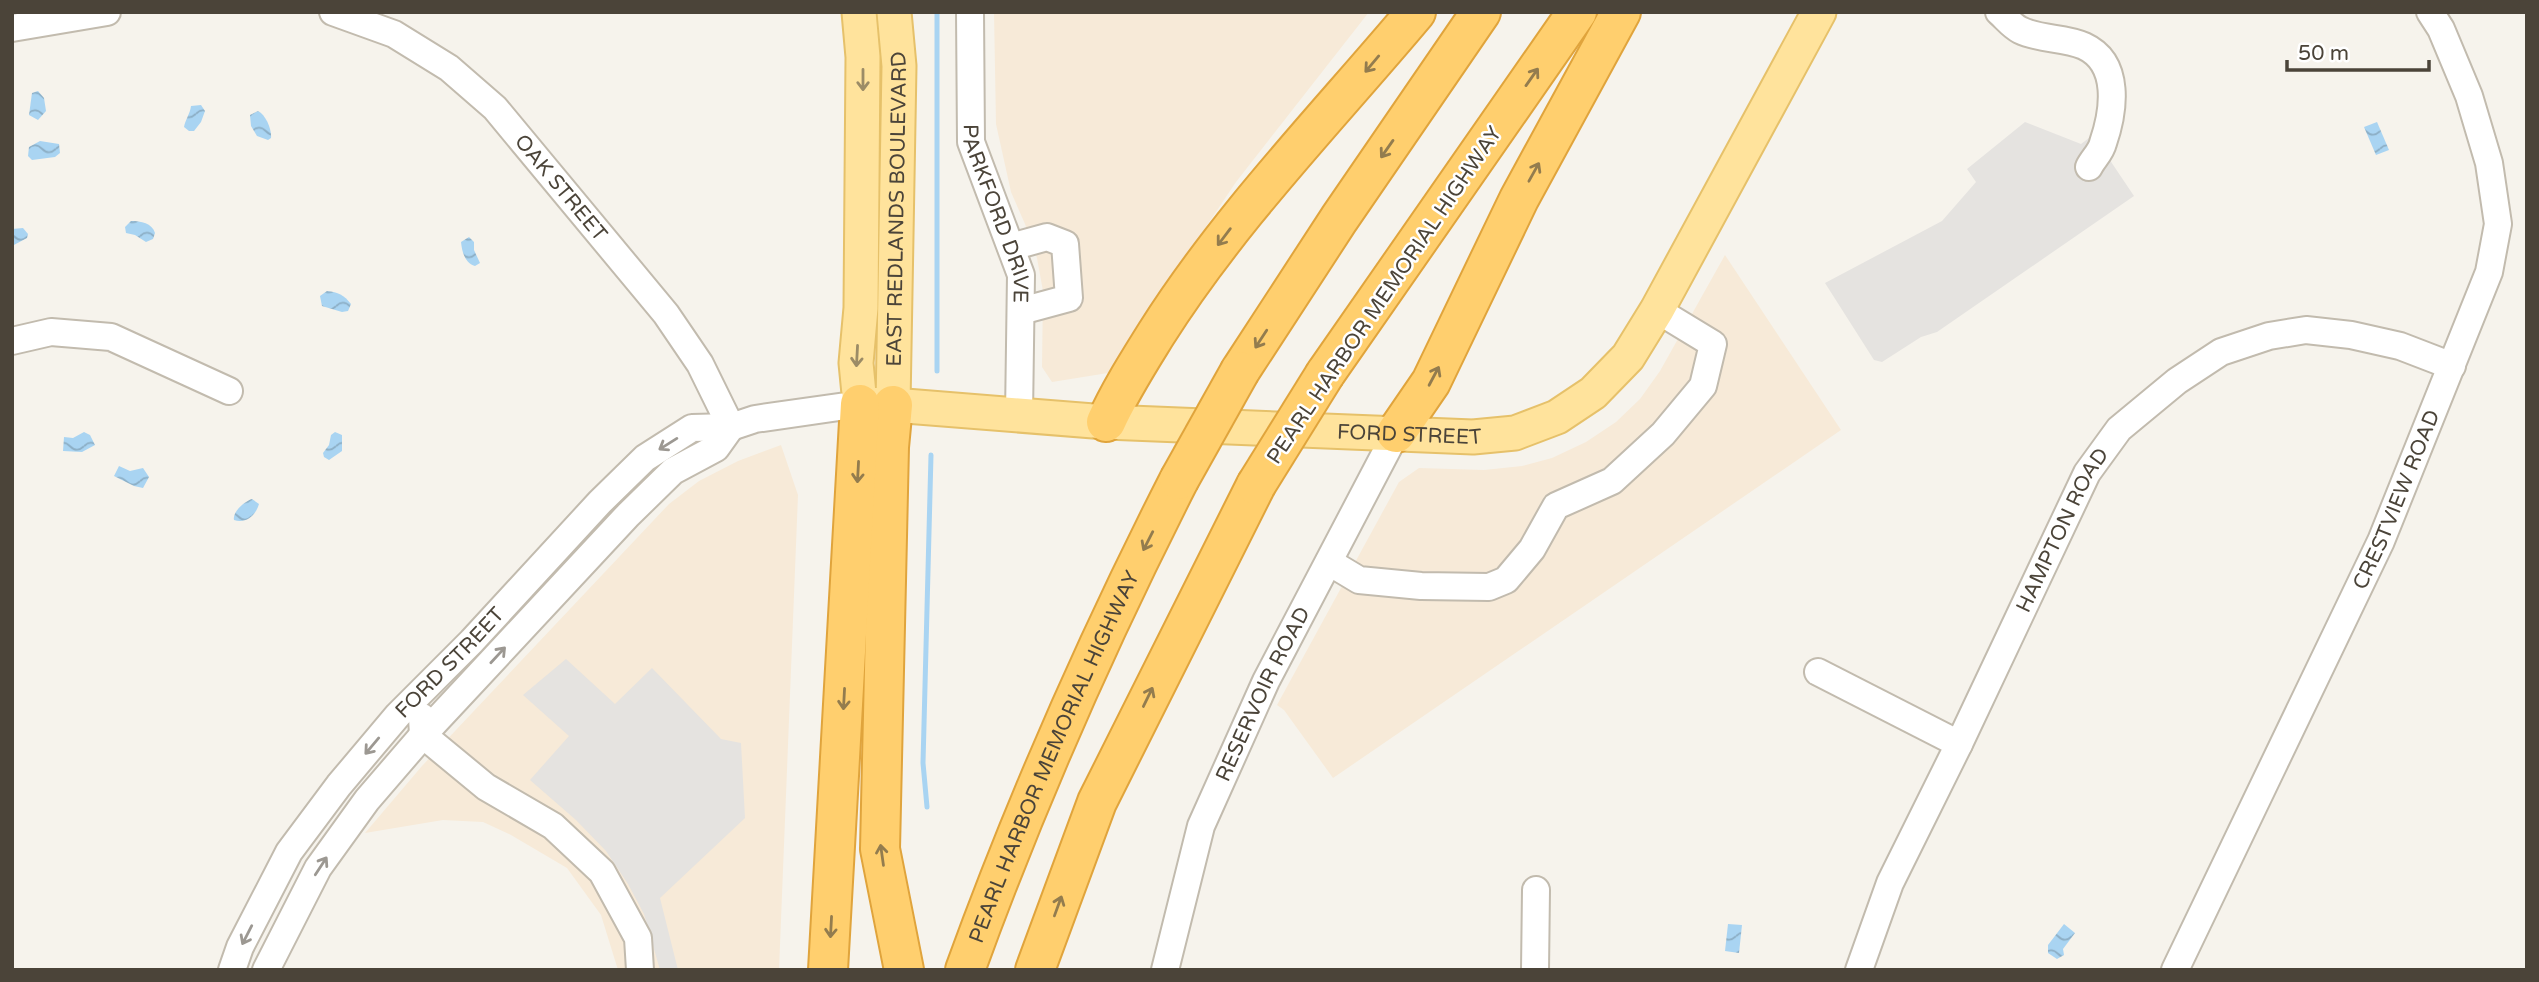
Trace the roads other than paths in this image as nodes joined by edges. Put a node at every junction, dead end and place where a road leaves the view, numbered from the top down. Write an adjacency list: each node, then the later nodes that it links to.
1 (107, 12): 13 (street)
2 (333, 12): 24 (street, OAK STREET)
3 (859, 12): 21 (main road, EAST REDLANDS BOULEVARD, one-way to 21)
4 (894, 12): 21 (main road, EAST REDLANDS BOULEVARD)
5 (970, 12): 15 (street, PARKFORD DRIVE)
6 (1416, 12): 23 (highway, one-way to 23)
7 (1482, 12): 32 (highway, PEARL HARBOR MEMORIAL HIGHWAY, one-way to 32, bridge)
8 (1577, 12): 38 (highway, PEARL HARBOR MEMORIAL HIGHWAY, one-way to 8, bridge)
9 (1621, 12): 25 (highway, one-way to 9)
10 (1819, 12): 16 (main road, FORD STREET)
11 (1999, 12): 14 (street)
12 (2430, 12): 19 (street, CRESTVIEW ROAD)
13 (12, 28)
14 (2089, 166)
15 (1010, 247): 17 (street, PARKFORD DRIVE); 17 (street)
16 (1657, 310): 25 (main road, FORD STREET); 26 (street)
17 (1021, 311): 22 (street, PARKFORD DRIVE)
18 (12, 341): 20 (street)
19 (2452, 366): 30 (street, HAMPTON ROAD); 42 (street, CRESTVIEW ROAD)
20 (229, 391)
21 (876, 404): 22 (main road, FORD STREET); 24 (street, FORD STREET); 36 (highway, one-way to 36); 37 (highway, one-way to 21)
22 (1019, 415): 23 (main road, FORD STREET)
23 (1107, 422): 25 (main road, FORD STREET)
24 (731, 427): 27 (street, FORD STREET, one-way to 27); 29 (street, FORD STREET, one-way to 24)
25 (1396, 433): 26 (street, RESERVOIR ROAD)
26 (1329, 562): 39 (street, RESERVOIR ROAD)
27 (472, 641): 29 (street); 33 (street, FORD STREET, one-way to 33)
28 (1818, 672): 30 (street)
29 (423, 735): 34 (street, FORD STREET, one-way to 29); 35 (street)
30 (1959, 744): 41 (street, HAMPTON ROAD)
31 (1535, 890): 40 (street)
32 (965, 969)
33 (232, 970)
34 (266, 970)
35 (640, 970)
36 (828, 970)
37 (904, 970)
38 (1035, 970)
39 (1166, 970)
40 (1535, 970)
41 (1859, 970)
42 (2175, 970)

